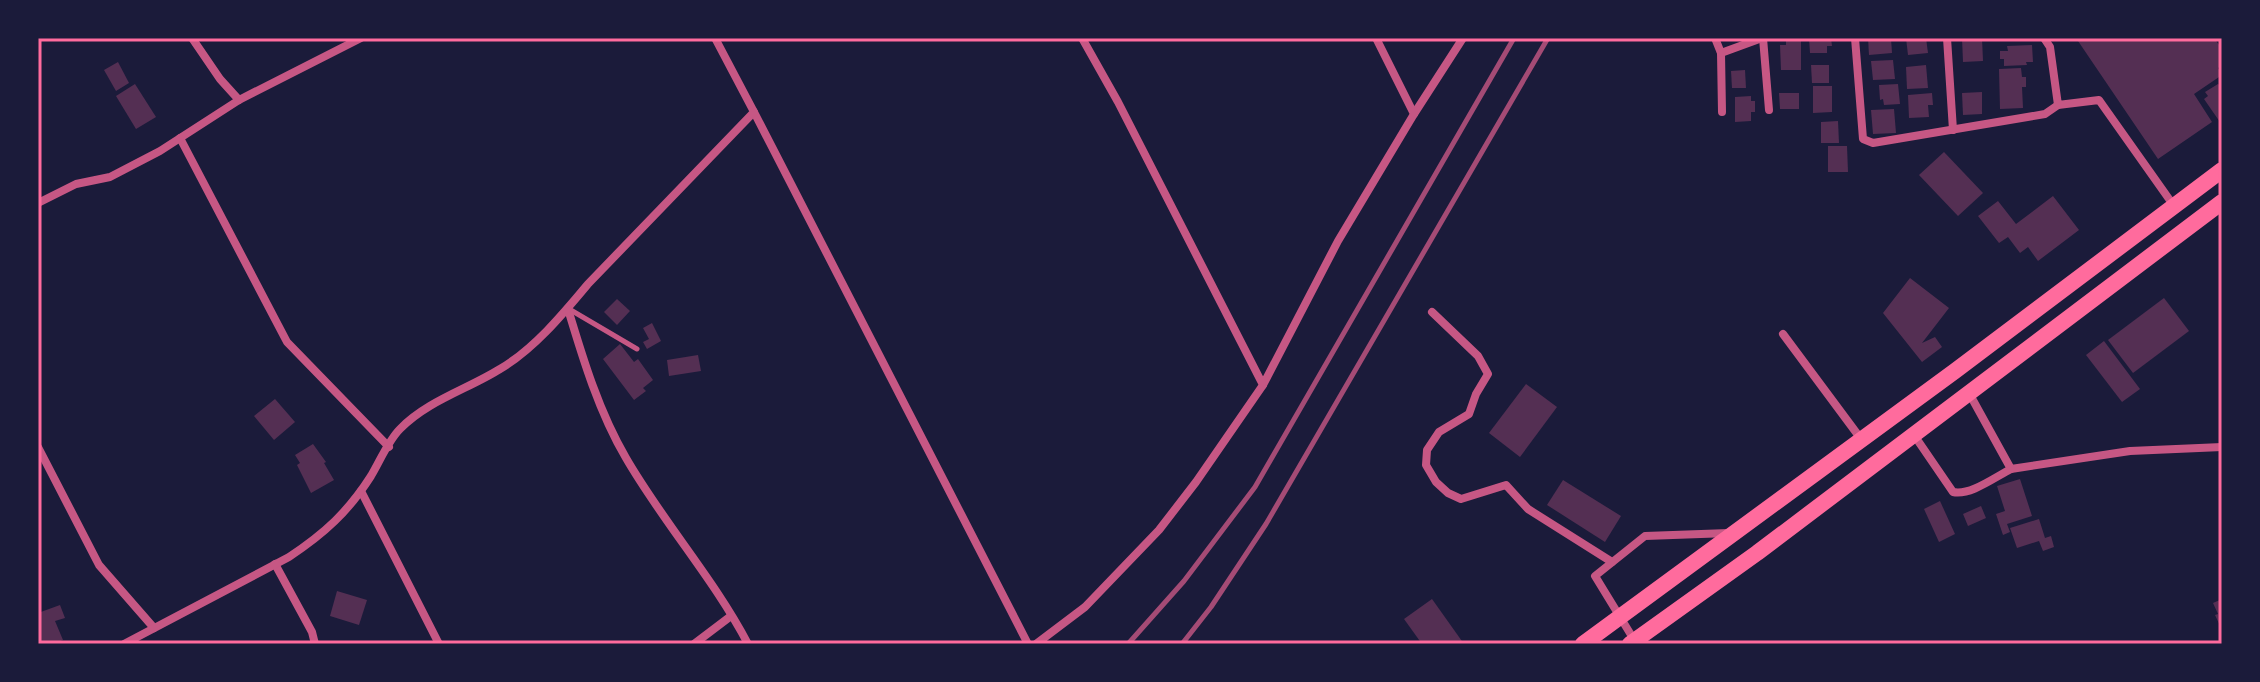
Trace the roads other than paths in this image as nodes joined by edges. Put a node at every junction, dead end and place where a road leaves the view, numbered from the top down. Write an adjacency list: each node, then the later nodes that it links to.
1 (192, 38): 13 (street)
2 (361, 38): 13 (street)
3 (715, 38): 16 (street)
4 (1082, 38): 29 (street)
5 (1376, 38): 18 (street)
6 (1463, 38): 18 (street)
7 (1715, 38): 12 (street)
8 (1762, 38): 12 (street); 15 (street)
9 (1855, 38): 19 (street)
10 (1947, 38): 19 (street)
11 (2044, 38): 14 (street)
12 (1721, 53): 17 (street)
13 (239, 100): 20 (street)
14 (2058, 105): 19 (street); 24 (street)
15 (1769, 110)
16 (754, 112): 25 (street); 50 (street)
17 (1722, 112)
18 (1414, 114): 29 (street)
19 (1953, 130)
20 (180, 138): 23 (street); 34 (street)
21 (2222, 170): 24 (highway)
22 (2222, 202): 30 (highway)
23 (38, 203)
24 (2174, 206): 32 (highway)
25 (568, 309): 28 (lane); 34 (street); 41 (street)
26 (1432, 312): 39 (street)
27 (1783, 334): 32 (street)
28 (637, 349)
29 (1263, 385): 51 (street)
30 (1969, 393): 31 (highway); 36 (street)
31 (1914, 435): 36 (street); 44 (highway)
32 (1861, 439): 38 (highway)
33 (38, 447): 43 (street)
34 (389, 447): 37 (street)
35 (2222, 447): 36 (street)
36 (2011, 469)
37 (361, 491): 40 (street); 47 (street)
38 (1736, 533): 39 (street); 42 (highway)
39 (1612, 562): 42 (street)
40 (275, 564): 43 (street); 46 (street)
41 (731, 616): 48 (street); 49 (street)
42 (1619, 616): 44 (street); 52 (highway)
43 (154, 628): 45 (street)
44 (1634, 643)
45 (124, 644)
46 (315, 644)
47 (439, 644)
48 (694, 644)
49 (748, 644)
50 (1028, 644)
51 (1036, 644)
52 (1583, 644)

